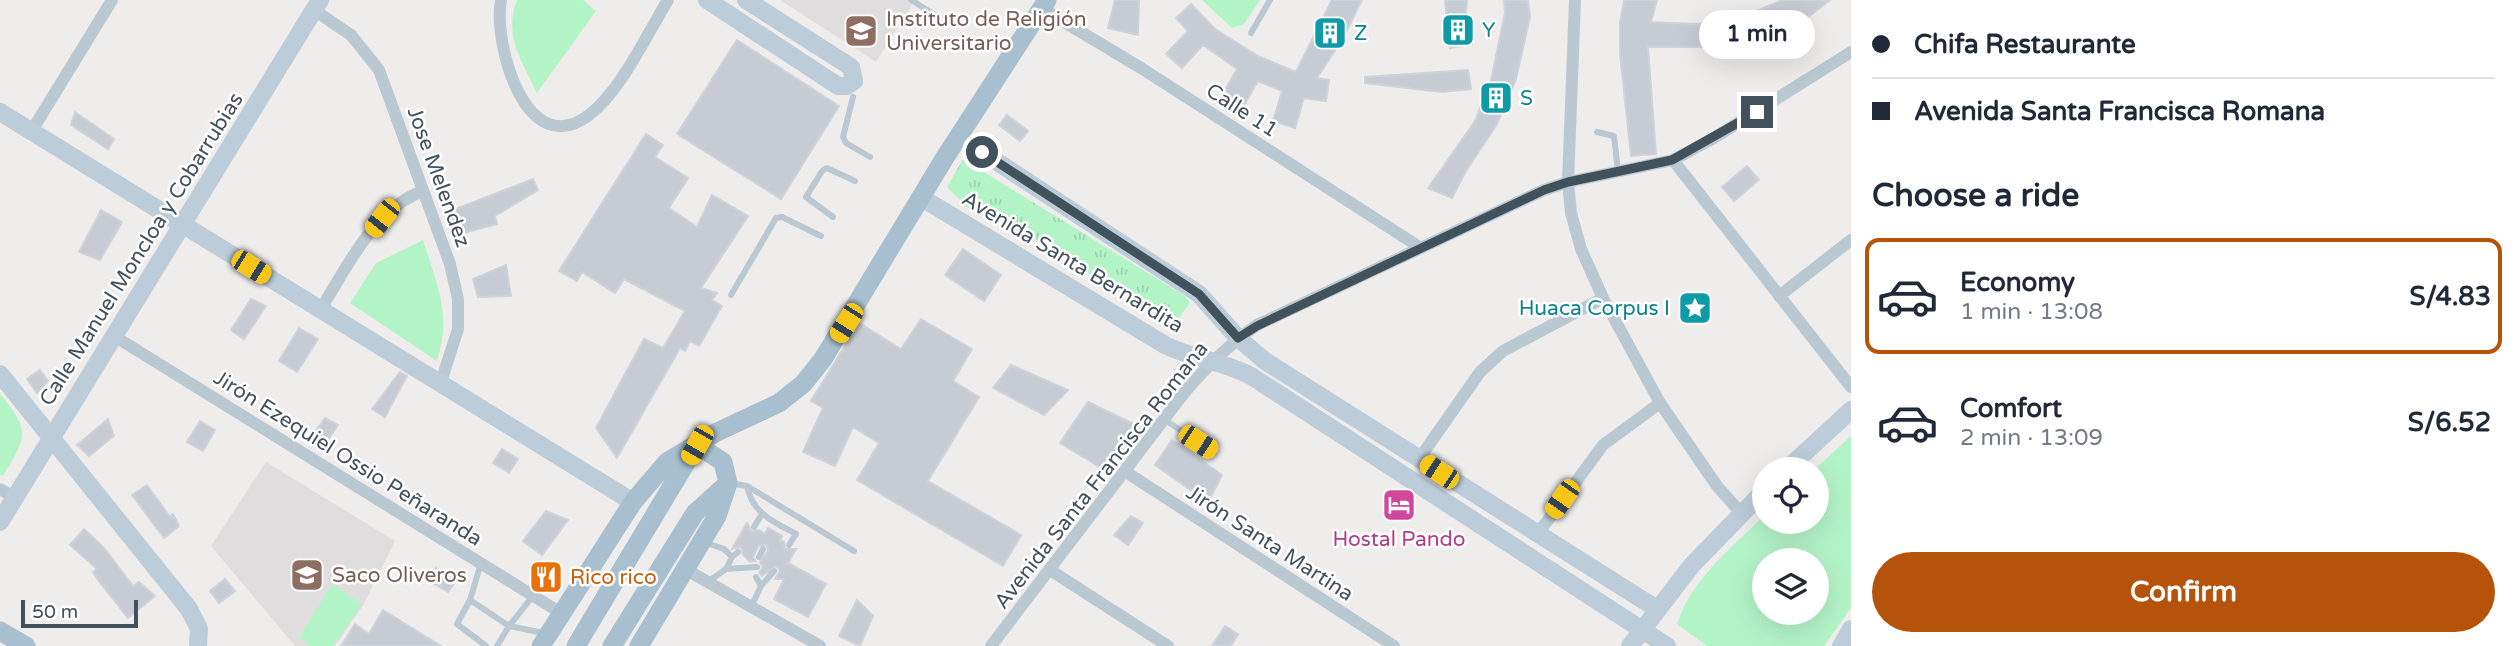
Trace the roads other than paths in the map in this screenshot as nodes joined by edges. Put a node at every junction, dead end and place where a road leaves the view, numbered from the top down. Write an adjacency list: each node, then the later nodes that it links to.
1 (502, 0): 2 (street)
2 (668, 0)
3 (707, 0): 4 (main road)
4 (746, 0)
5 (911, 0): 11 (lane)
6 (1270, 0): 12 (lane)
7 (1575, 0): 23 (street)
8 (107, 2): 16 (street)
9 (1044, 4): 25 (main road); 30 (street, Calle 11)
10 (317, 5): 24 (street, Jose Melendez); 27 (main road, Calle Manuel Moncloa y Cobarrubias)
11 (950, 24)
12 (1251, 33)
13 (1851, 52): 20 (street, Avenida Santa Francisca Romana)
14 (853, 97): 19 (lane)
15 (0, 112): 16 (main road)
16 (31, 132): 27 (main road)
17 (1597, 132): 21 (lane)
18 (982, 152): 36 (main road, Avenida Santa Bernardita)
19 (870, 157)
20 (1672, 160): 21 (street, Avenida Santa Francisca Romana); 32 (street)
21 (1618, 172): 23 (street, Avenida Santa Francisca Romana)
22 (855, 181): 26 (lane)
23 (1568, 182): 30 (street, Avenida Santa Francisca Romana); 33 (street)
24 (423, 191): 34 (street); 39 (street, Jose Melendez)
25 (922, 198): 37 (main road, Avenida Santa Bernardita); 45 (main road)
26 (833, 217)
27 (182, 224): 34 (main road); 35 (main road, Calle Manuel Moncloa y Cobarrubias)
28 (821, 236): 31 (lane)
29 (1851, 240): 32 (street)
30 (1421, 248): 36 (street, Avenida Santa Francisca Romana)
31 (731, 295)
32 (1779, 296): 40 (street)
33 (1603, 298): 41 (street); 48 (street)
34 (320, 310): 39 (main road)
35 (114, 336): 44 (main road, Calle Manuel Moncloa y Cobarrubias); 66 (street, Jirón Ezequiel Ossio Peñaranda)
36 (1238, 338): 37 (street, Avenida Santa Francisca Romana); 48 (main road, Avenida Santa Bernardita)
37 (1213, 360): 43 (street, Avenida Santa Francisca Romana); 82 (main road, Avenida Santa Bernardita)
38 (0, 374): 44 (main road)
39 (440, 385): 52 (main road)
40 (1851, 387)
41 (1660, 403): 54 (street); 60 (street)
42 (1851, 410): 47 (main road)
43 (1165, 420): 46 (lane); 49 (street, Avenida Santa Francisca Romana)
44 (51, 438): 51 (main road, Calle Manuel Moncloa y Cobarrubias); 86 (main road)
45 (697, 445): 50 (main road); 52 (main road); 89 (main road)
46 (1214, 453)
47 (1800, 457)
48 (1419, 459): 60 (main road, Avenida Santa Bernardita)
49 (1126, 472): 70 (street, Avenida Santa Francisca Romana); 95 (street, Jirón Santa Martina)
50 (737, 484): 55 (lane); 61 (main road); 64 (lane); 90 (main road)
51 (7, 494): 56 (main road, Calle Manuel Moncloa y Cobarrubias)
52 (634, 502): 79 (main road)
53 (1752, 502): 54 (main road)
54 (1741, 513): 78 (main road)
55 (762, 514): 57 (lane); 58 (lane)
56 (0, 522)
57 (778, 524): 59 (lane); 62 (lane)
58 (754, 527)
59 (774, 531)
60 (1537, 535): 78 (main road, Avenida Santa Bernardita)
61 (702, 541): 68 (main road); 69 (lane)
62 (789, 545)
63 (763, 549): 65 (lane)
64 (854, 551)
65 (759, 556)
66 (481, 563): 75 (street, Jirón Ezequiel Ossio Peñaranda); 76 (lane)
67 (758, 567): 69 (lane)
68 (685, 569): 73 (street); 91 (main road)
69 (726, 569): 73 (lane)
70 (1050, 570): 93 (street, Avenida Santa Francisca Romana); 94 (street)
71 (774, 571): 74 (lane)
72 (757, 577): 74 (lane)
73 (708, 582): 77 (street)
74 (761, 586): 77 (lane)
75 (534, 596): 79 (street, Jirón Ezequiel Ossio Peñaranda); 80 (lane)
76 (470, 600): 80 (lane); 87 (lane)
77 (751, 607): 92 (street)
78 (1657, 609): 82 (main road)
79 (561, 613): 84 (main road)
80 (509, 626): 84 (lane); 88 (lane)
81 (1851, 629): 98 (main road)
82 (1641, 630): 96 (main road); 97 (main road, Avenida Santa Bernardita)
83 (0, 631): 85 (main road)
84 (545, 639)
85 (26, 646)
86 (198, 646)
87 (486, 646)
88 (497, 646)
89 (576, 646)
90 (612, 646)
91 (639, 646)
92 (820, 646)
93 (991, 646)
94 (1168, 646)
95 (1394, 646)
96 (1630, 646)
97 (1667, 646)
98 (1841, 646)

